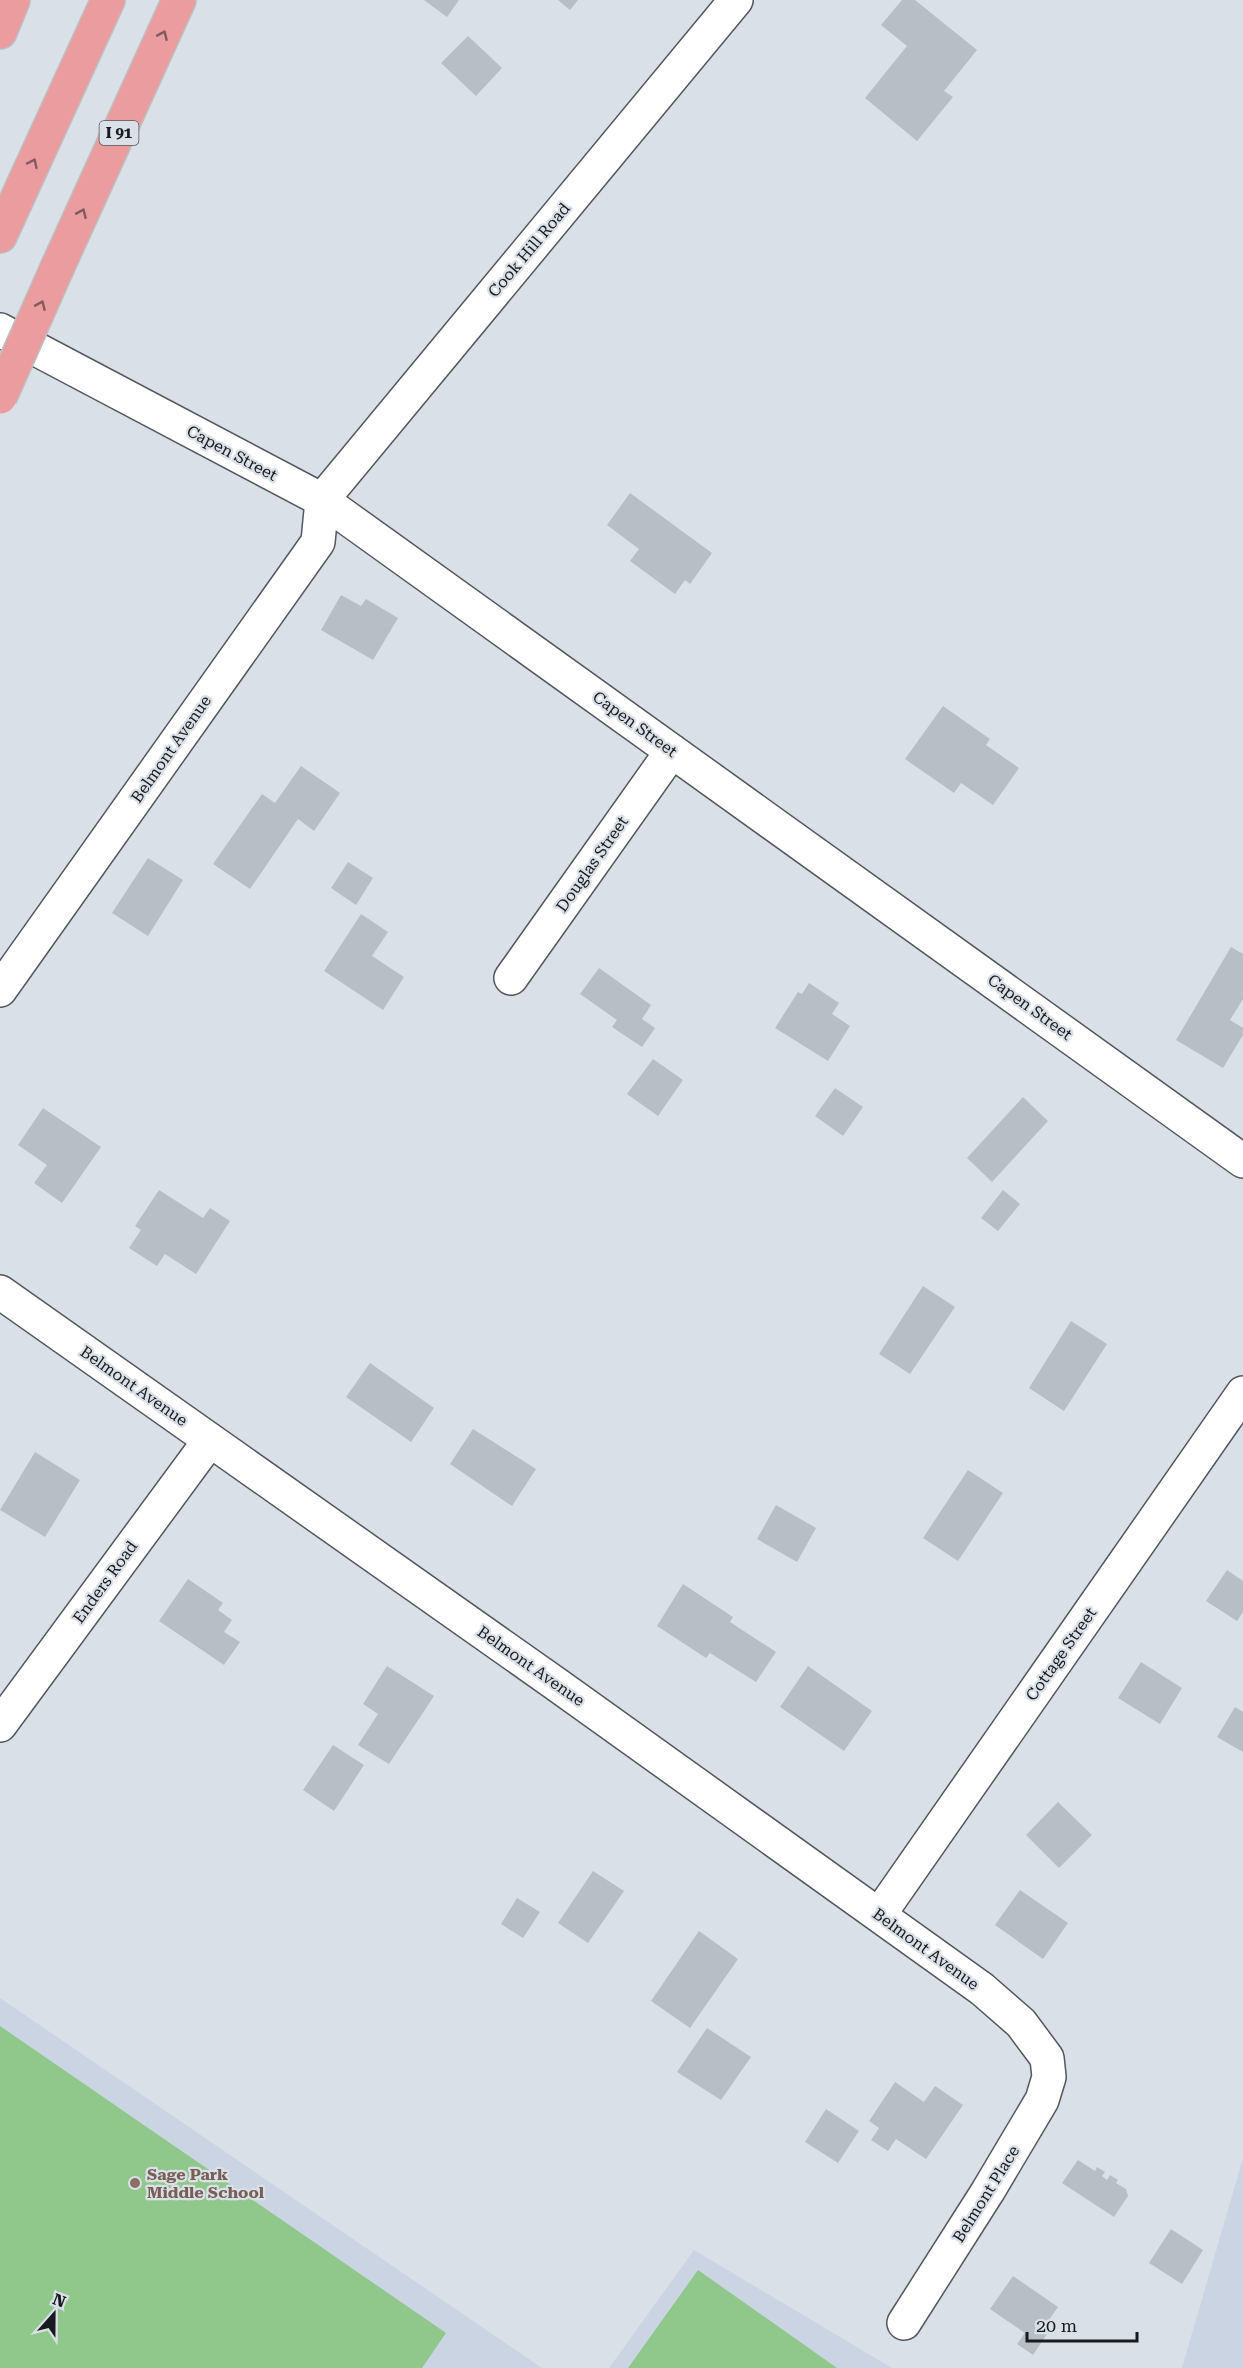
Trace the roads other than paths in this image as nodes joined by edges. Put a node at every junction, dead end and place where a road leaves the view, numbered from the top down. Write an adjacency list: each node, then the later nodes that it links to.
1 (13, 0): 5 (highway)
2 (108, 0): 6 (highway, one-way to 2)
3 (179, 0): 8 (highway, I 91, one-way to 3, bridge)
4 (736, 0): 9 (street, Cook Hill Road)
5 (0, 32)
6 (0, 236)
7 (0, 330): 9 (street, Capen Street)
8 (0, 397)
9 (322, 501): 10 (street, Capen Street); 12 (street, Belmont Avenue)
10 (672, 750): 11 (street, Douglas Street); 13 (street, Capen Street)
11 (511, 978)
12 (0, 990)
13 (1243, 1161)
14 (0, 1292): 16 (street, Belmont Avenue)
15 (1243, 1393): 18 (street, Cottage Street)
16 (210, 1440): 17 (street, Enders Road); 18 (street, Belmont Avenue)
17 (0, 1725)
18 (879, 1915): 19 (street, Belmont Avenue)
19 (1047, 2058): 20 (street, Belmont Place)
20 (904, 2323)

